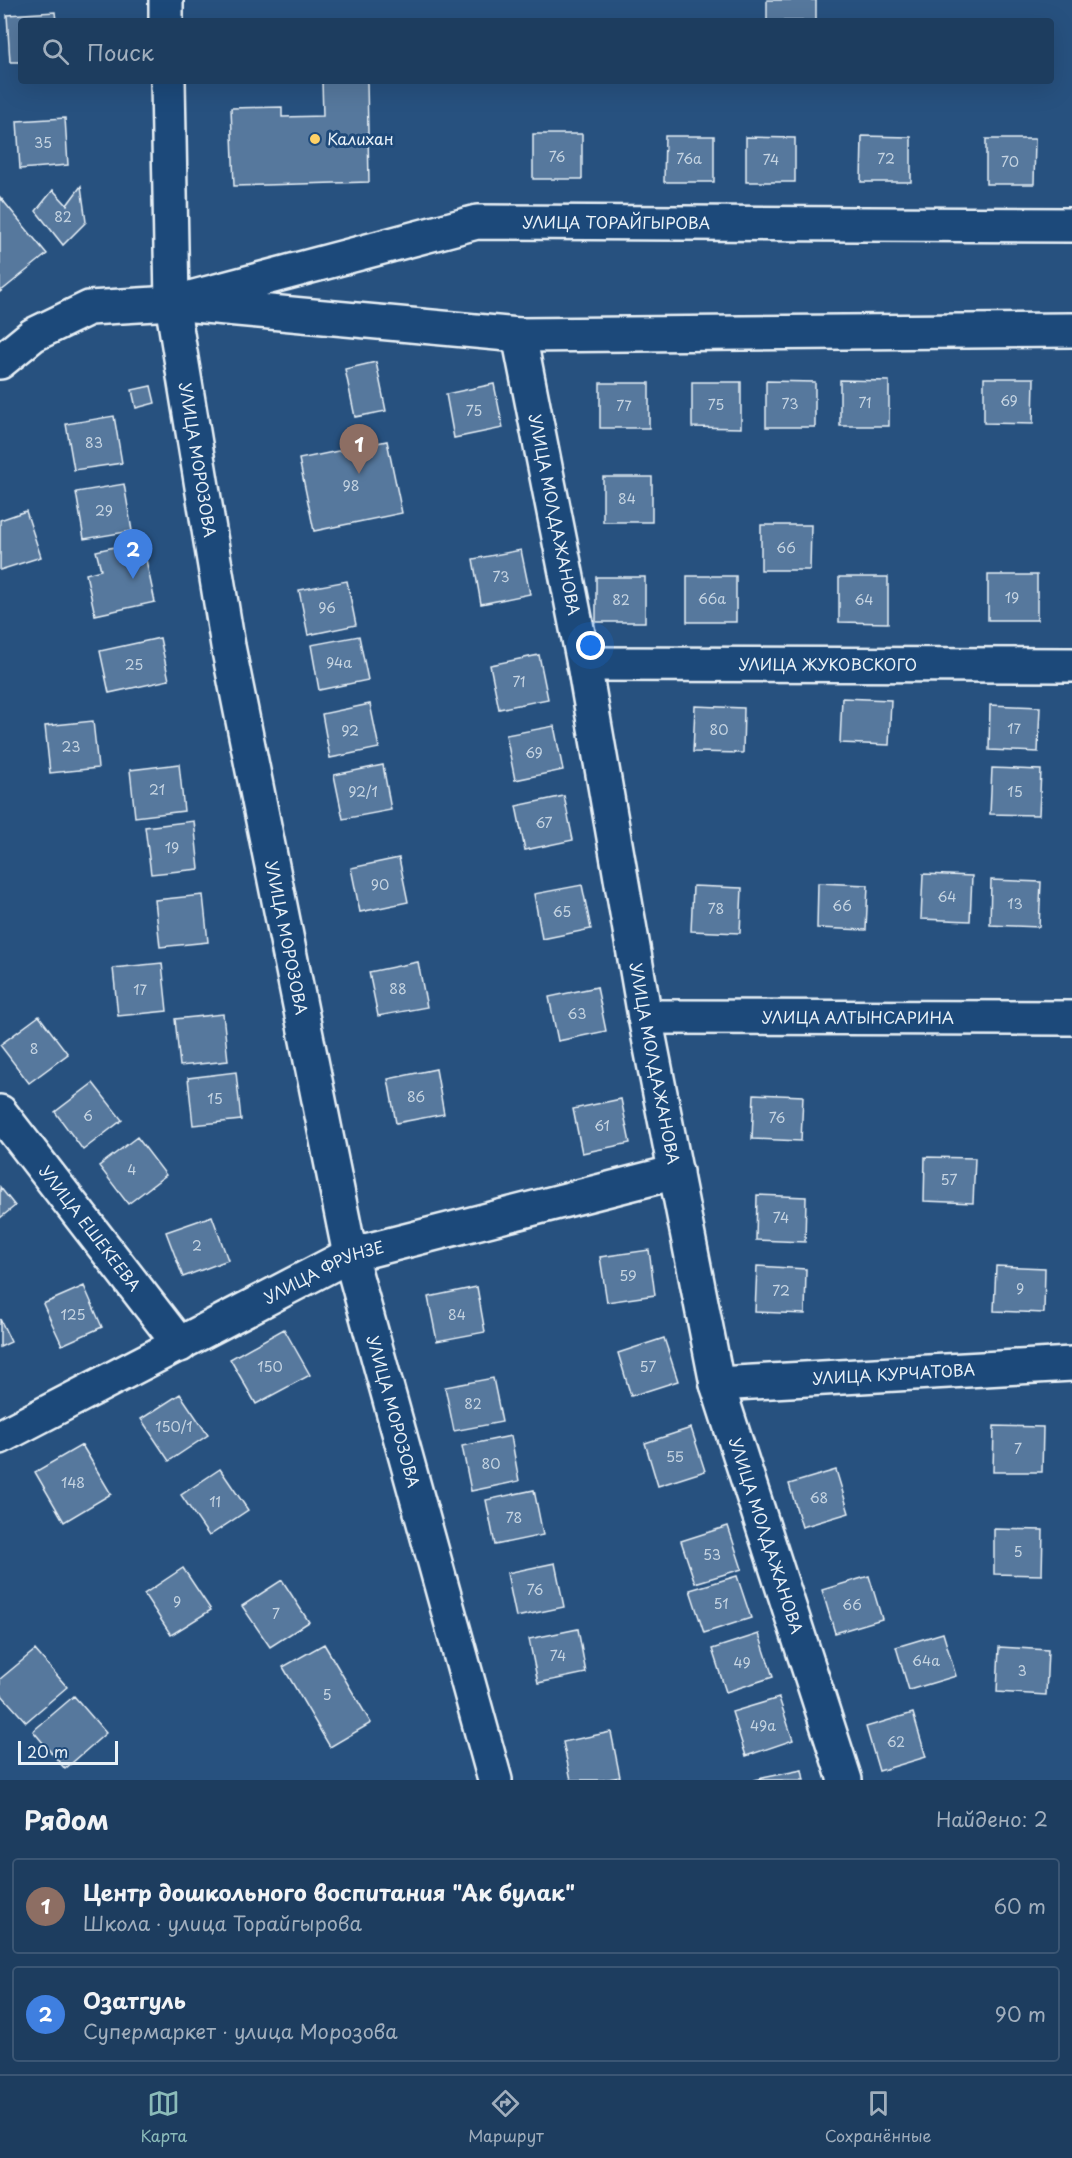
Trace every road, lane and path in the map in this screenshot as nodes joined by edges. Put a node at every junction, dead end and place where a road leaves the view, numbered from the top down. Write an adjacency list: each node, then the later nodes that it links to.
1 (166, 0): 2 (street)
2 (166, 18)
3 (168, 84): 5 (street, УЛИЦА МОРОЗОВА)
4 (1072, 225): 5 (street, УЛИЦА ТОРАЙГЫРОВА)
5 (172, 303): 7 (street, УЛИЦА ТОРАЙГЫРОВА); 8 (street, УЛИЦА ТОРАЙГЫРОВА); 15 (street, УЛИЦА МОРОЗОВА)
6 (1072, 330): 7 (street, УЛИЦА ТОРАЙГЫРОВА)
7 (519, 335): 9 (street, УЛИЦА МОЛДАЖАНОВА)
8 (0, 362)
9 (584, 664): 10 (street, УЛИЦА ЖУКОВСКОГО); 11 (street, УЛИЦА МОЛДАЖАНОВА)
10 (1072, 665)
11 (645, 1017): 12 (street, УЛИЦА АЛТЫНСАРИНА); 14 (street, УЛИЦА МОЛДАЖАНОВА)
12 (1072, 1018)
13 (0, 1112): 16 (street, УЛИЦА ЕШЕКЕЕВА)
14 (676, 1172): 15 (street, УЛИЦА ФРУНЗЕ); 18 (street, УЛИЦА МОЛДАЖАНОВА)
15 (350, 1255): 16 (street, УЛИЦА ФРУНЗЕ); 20 (street, УЛИЦА МОРОЗОВА)
16 (180, 1345): 19 (street, УЛИЦА ФРУНЗЕ)
17 (1072, 1364): 18 (street, УЛИЦА КУРЧАТОВА)
18 (717, 1384): 21 (street, УЛИЦА МОЛДАЖАНОВА)
19 (0, 1437)
20 (495, 1780)
21 (845, 1780)

